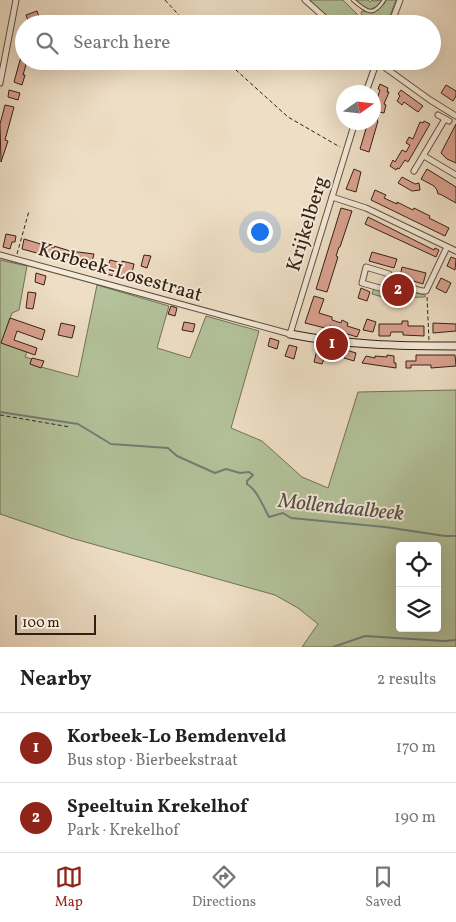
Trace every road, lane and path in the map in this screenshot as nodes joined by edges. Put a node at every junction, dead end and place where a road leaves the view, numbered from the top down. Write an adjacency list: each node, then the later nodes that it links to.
1 (16, 0): 13 (street)
2 (166, 0): 7 (path)
3 (305, 0): 8 (street)
4 (353, 0): 5 (lane)
5 (384, 0)
6 (400, 0): 9 (street)
7 (179, 15)
8 (322, 15)
9 (394, 15)
10 (236, 70): 18 (path)
11 (374, 70): 14 (street)
12 (388, 70): 16 (street)
13 (0, 83)
14 (369, 85)
15 (438, 115): 19 (street)
16 (456, 116)
17 (352, 130): 18 (street, Krijkelberg)
18 (346, 150): 22 (street, Krijkelberg)
19 (424, 156): 20 (street); 21 (street)
20 (414, 171)
21 (456, 175)
22 (332, 197): 24 (street); 30 (street, Krijkelberg)
23 (29, 211): 27 (path)
24 (448, 247): 25 (street); 29 (street)
25 (456, 251)
26 (0, 255): 27 (street, Korbeek-Losestraat)
27 (15, 259): 30 (street, Korbeek-Losestraat)
28 (392, 283): 28 (street); 29 (street)
29 (426, 291): 31 (path)
30 (290, 334): 31 (street)
31 (429, 346): 32 (street)
32 (456, 346)
33 (0, 416): 34 (path)
34 (70, 427)

